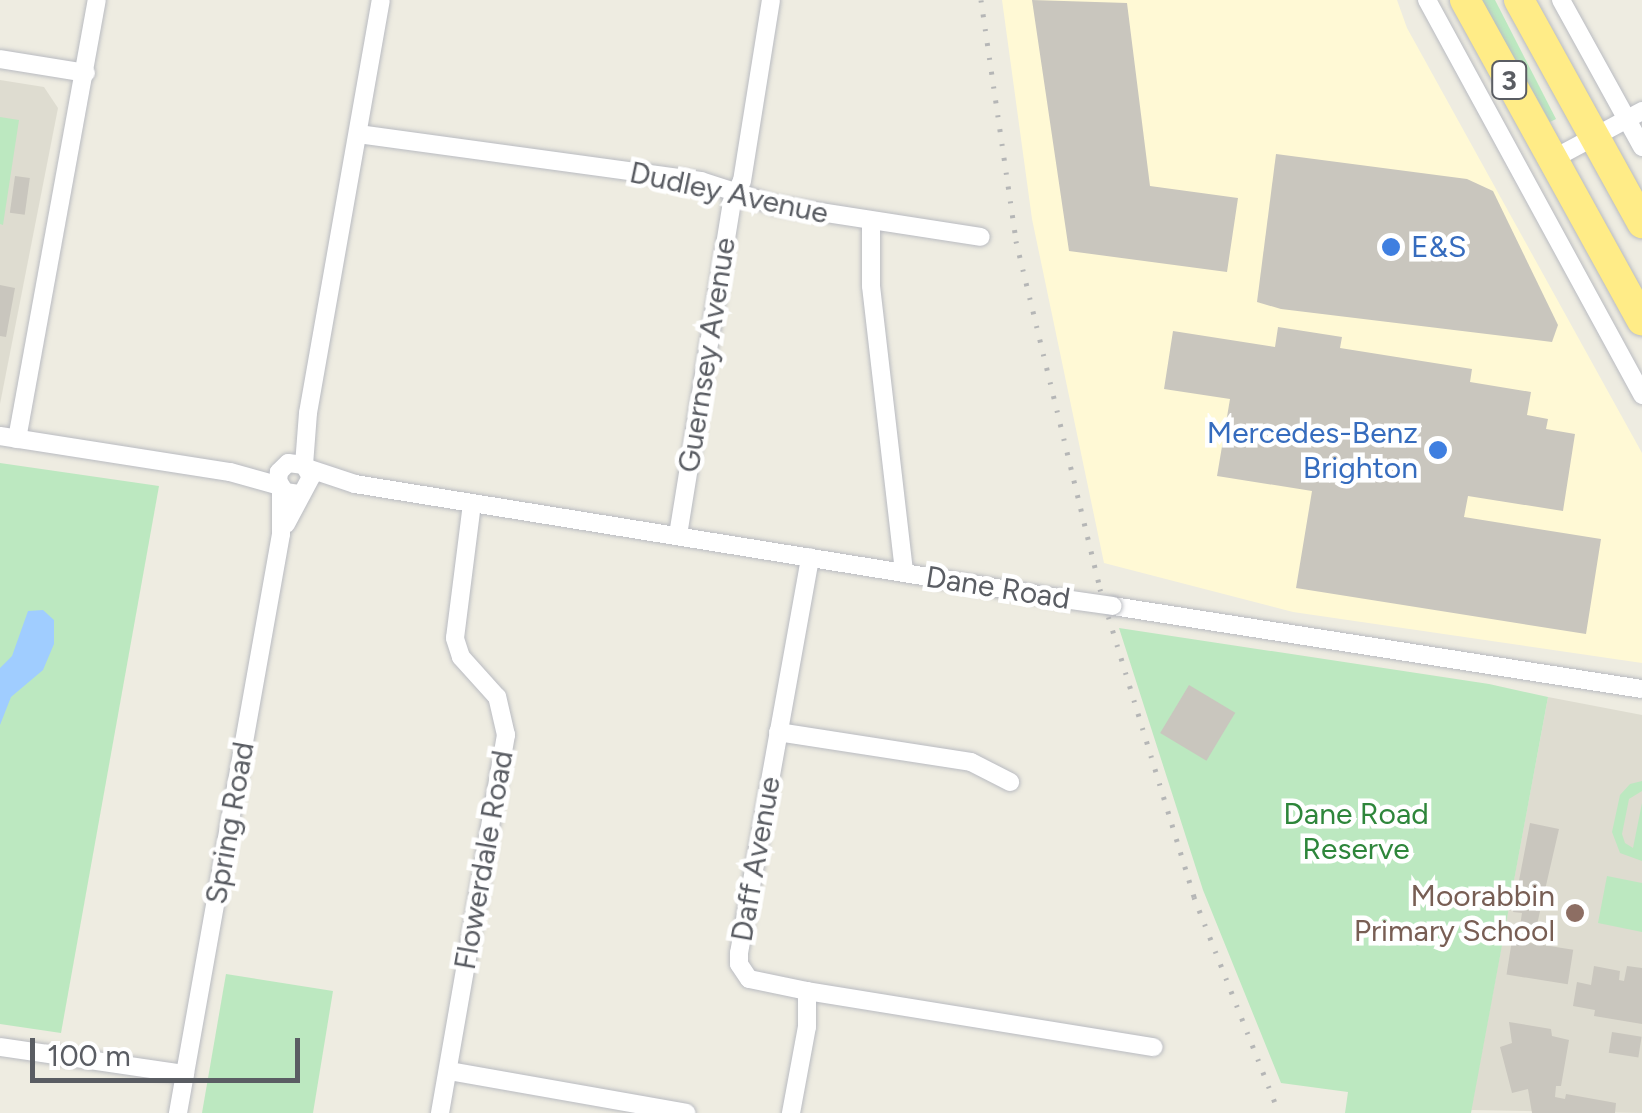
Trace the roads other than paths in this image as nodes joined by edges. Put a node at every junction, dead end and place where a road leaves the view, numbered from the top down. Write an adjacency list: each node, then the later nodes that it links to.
1 (97, 0): 9 (street)
2 (381, 0): 11 (street, Spring Road)
3 (771, 0): 15 (street, Guernsey Avenue)
4 (1427, 0): 20 (street)
5 (1465, 0): 14 (highway, 3)
6 (1519, 0): 12 (highway, 3)
7 (1561, 0): 10 (street)
8 (0, 59): 9 (street)
9 (86, 73): 21 (street)
10 (1634, 115): 12 (street); 13 (street)
11 (358, 134): 15 (street, Dudley Avenue); 22 (street, Spring Road)
12 (1594, 137): 14 (street); 17 (highway, 3)
13 (1642, 147)
14 (1553, 160): 19 (highway, 3)
15 (737, 192): 16 (street, Dudley Avenue); 24 (street, Guernsey Avenue)
16 (871, 221): 18 (street, Dudley Avenue); 26 (street)
17 (1642, 223)
18 (980, 237)
19 (1642, 320)
20 (1642, 395)
21 (9, 438): 22 (street, Dane Road)
22 (294, 477): 23 (street, Dane Road); 34 (street, Spring Road)
23 (472, 503): 24 (street, Dane Road); 33 (street, Flowerdale Road)
24 (678, 535): 25 (street, Dane Road)
25 (810, 558): 26 (street, Dane Road); 28 (street, Daff Avenue)
26 (904, 572): 27 (street, Dane Road, bridge)
27 (1642, 689)
28 (778, 732): 29 (street); 30 (street, Daff Avenue)
29 (1010, 782)
30 (807, 991): 32 (street, Daff Avenue); 38 (street)
31 (0, 1047): 34 (street)
32 (1154, 1048)
33 (449, 1071): 36 (street, Flowerdale Road); 37 (street)
34 (185, 1074): 35 (street, Spring Road)
35 (178, 1113)
36 (440, 1113)
37 (686, 1113)
38 (791, 1113)

